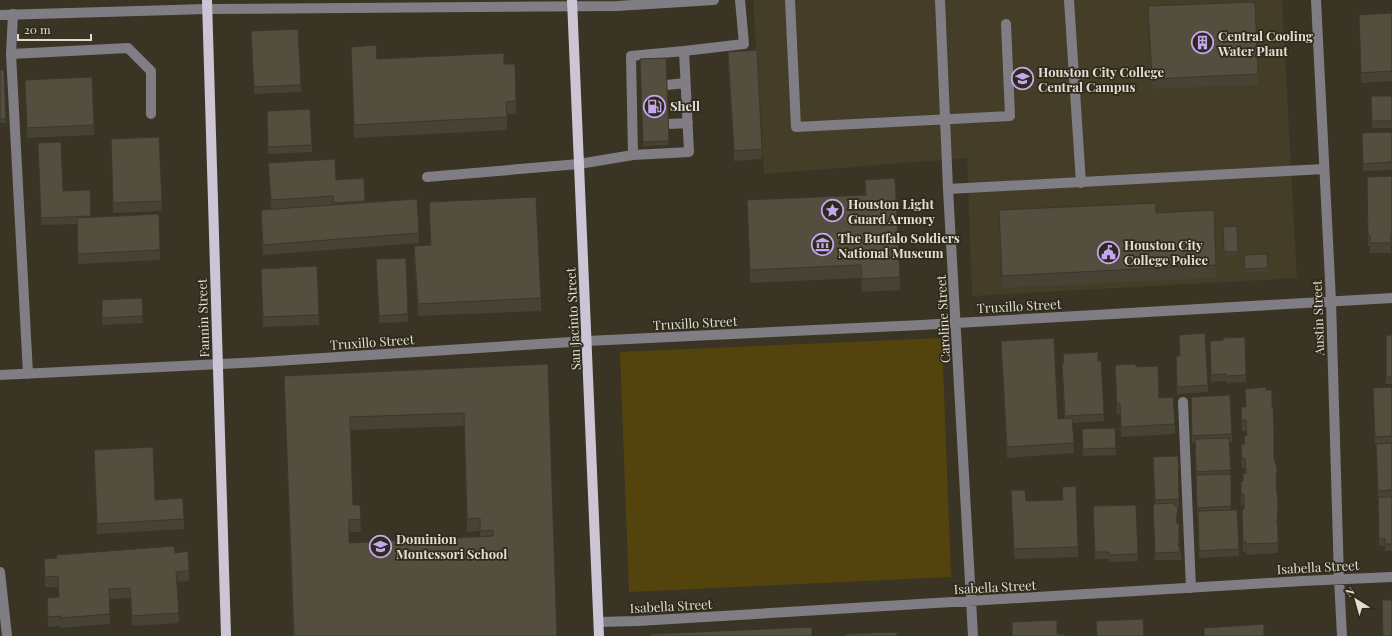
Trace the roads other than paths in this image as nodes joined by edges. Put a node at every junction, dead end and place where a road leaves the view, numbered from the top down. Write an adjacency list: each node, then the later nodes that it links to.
1 (714, 0): 7 (street)
2 (740, 0): 12 (street)
3 (790, 0): 17 (street)
4 (940, 0): 17 (street, Caroline Street)
5 (1069, 0): 24 (street)
6 (1316, 0): 22 (street, Austin Street)
7 (572, 3): 8 (street); 21 (main road, San Jacinto Street)
8 (207, 4): 9 (street); 30 (main road, Fannin Street)
9 (13, 14): 10 (street); 13 (street)
10 (0, 15)
11 (1006, 24): 17 (street)
12 (684, 51): 14 (street); 20 (street)
13 (11, 54): 16 (street); 31 (street)
14 (686, 83): 15 (street); 18 (street)
15 (667, 85)
16 (151, 114)
17 (945, 120): 25 (street, Caroline Street)
18 (688, 123): 19 (street); 20 (street)
19 (668, 124)
20 (633, 155): 21 (street)
21 (579, 164): 23 (street); 29 (main road, San Jacinto Street)
22 (1324, 169): 24 (street); 27 (street, Austin Street)
23 (427, 177)
24 (1081, 183): 25 (street)
25 (948, 189): 28 (street, Caroline Street)
26 (1392, 298): 27 (street, Truxillo Street)
27 (1331, 301): 28 (street, Truxillo Street); 36 (street, Austin Street)
28 (956, 322): 29 (street, Truxillo Street); 38 (street, Caroline Street)
29 (587, 341): 30 (street, Truxillo Street); 39 (main road, San Jacinto Street)
30 (218, 364): 31 (street, Truxillo Street); 41 (main road, Fannin Street)
31 (28, 374): 32 (street, Truxillo Street)
32 (0, 375)
33 (1183, 402): 37 (street)
34 (0, 572): 40 (street)
35 (1392, 577): 36 (street, Isabella Street)
36 (1339, 579): 37 (street, Isabella Street); 44 (street, Austin Street)
37 (1191, 588): 38 (street, Isabella Street)
38 (971, 601): 39 (street, Isabella Street); 43 (street, Caroline Street)
39 (599, 622): 42 (main road, San Jacinto Street)
40 (7, 636)
41 (226, 636)
42 (599, 636)
43 (973, 636)
44 (1342, 636)

